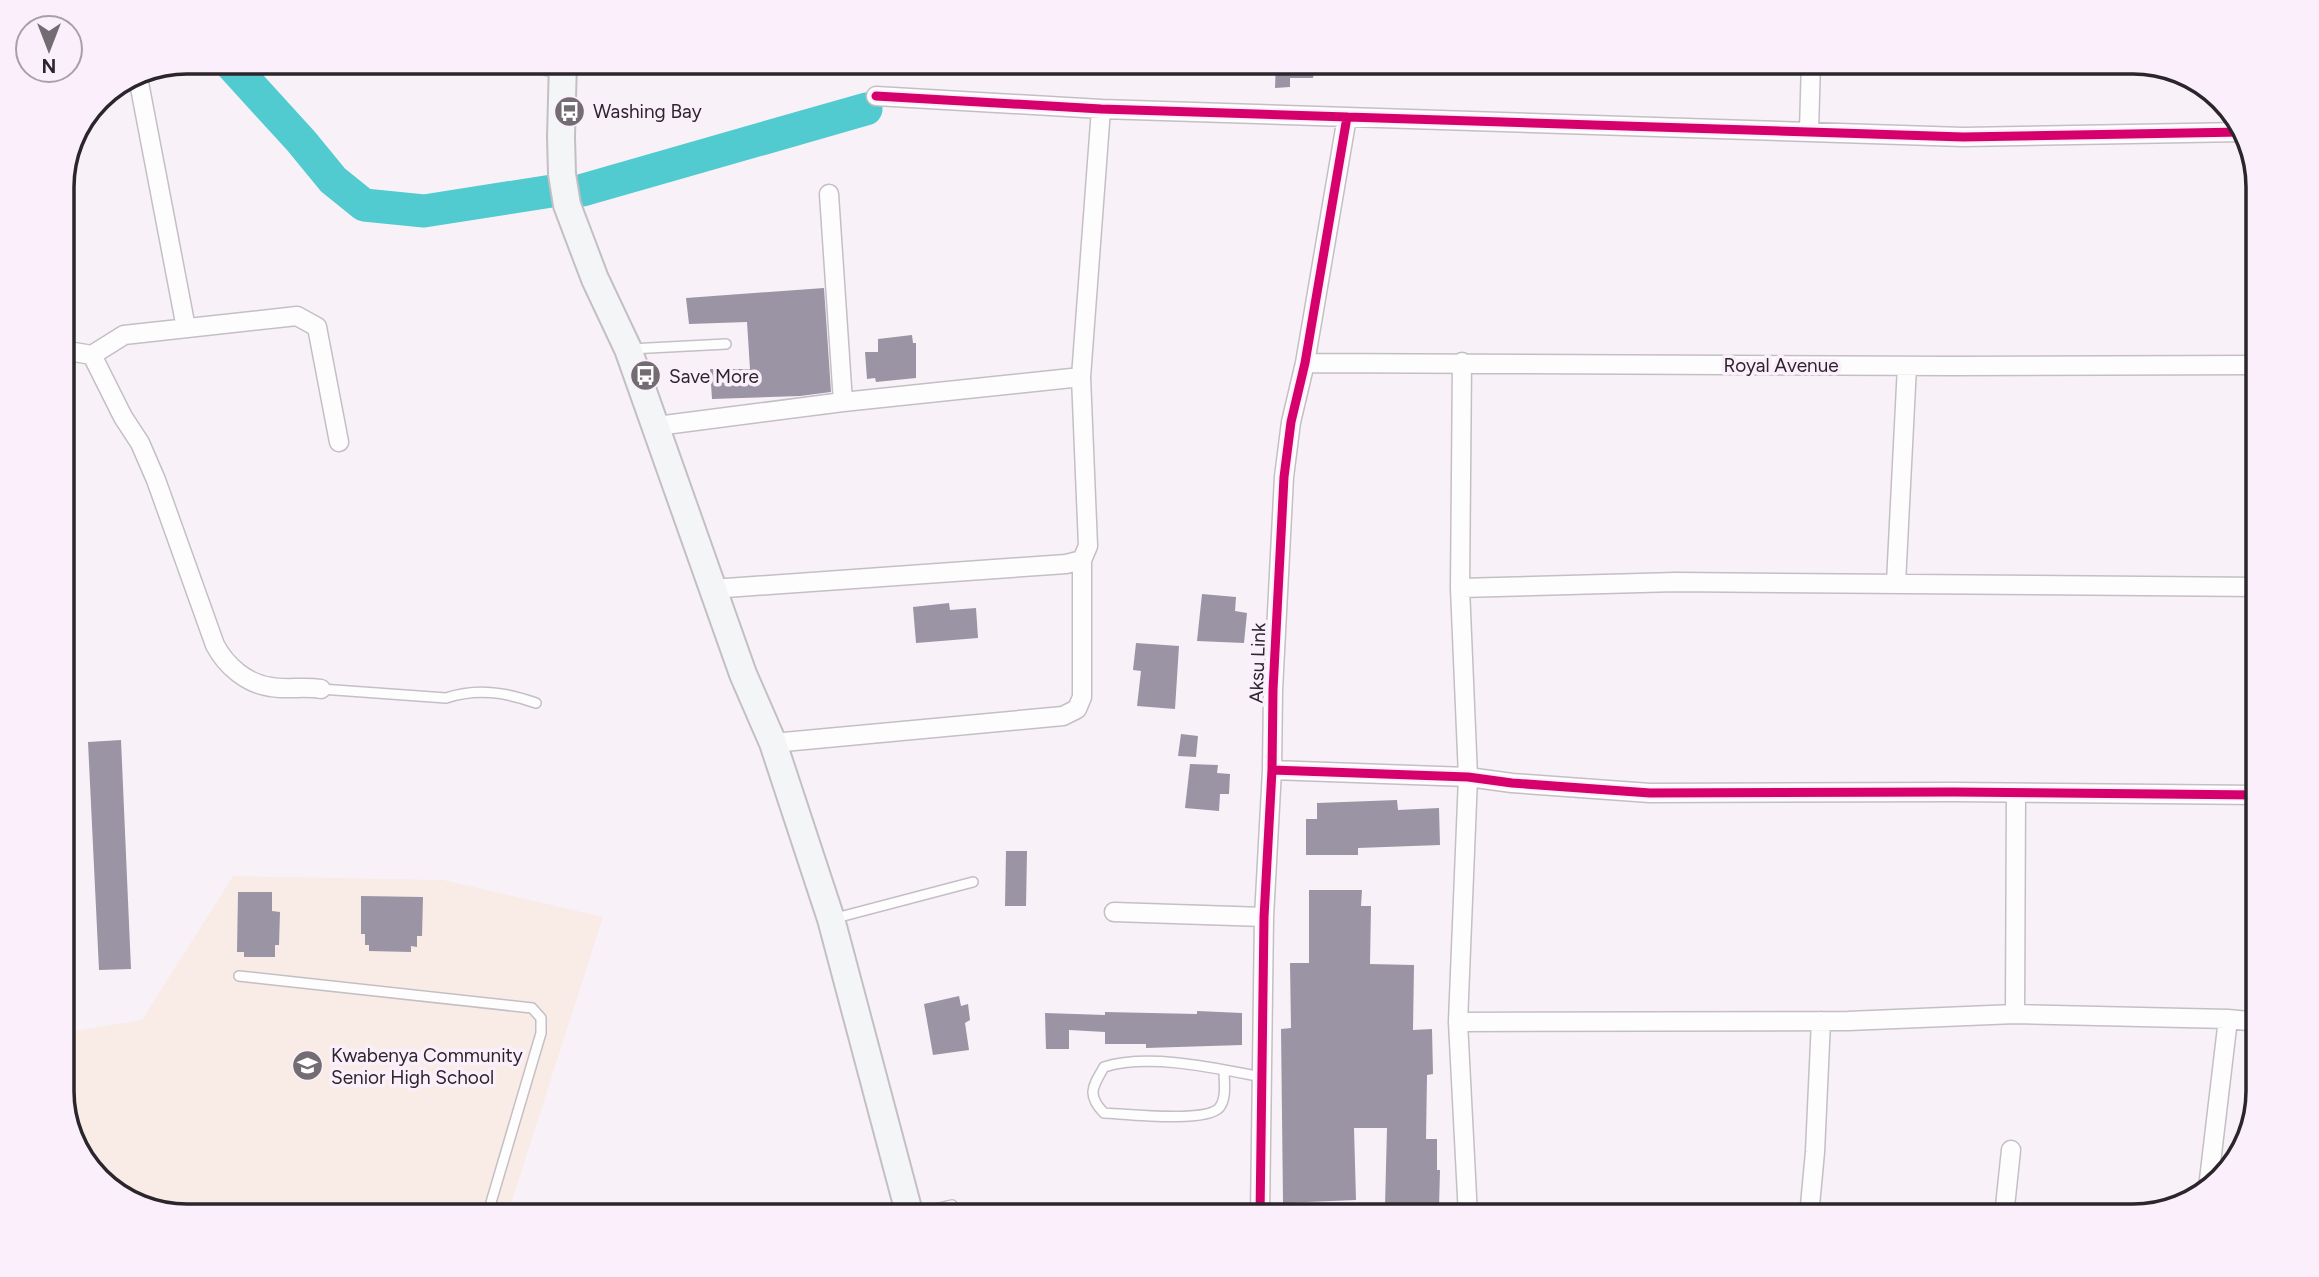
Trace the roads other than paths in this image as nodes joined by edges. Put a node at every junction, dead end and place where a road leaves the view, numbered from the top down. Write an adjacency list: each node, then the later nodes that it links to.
1 (564, 74): 12 (main road)
2 (1811, 74): 7 (street)
3 (139, 84): 10 (street)
4 (876, 96): 5 (street)
5 (1101, 109): 6 (street); 19 (street)
6 (1347, 117): 7 (street); 16 (street, Aksu Link)
7 (1809, 131): 8 (street)
8 (2231, 132)
9 (829, 194): 20 (street)
10 (186, 328): 14 (street); 22 (street)
11 (726, 344): 12 (lane)
12 (628, 349): 21 (main road)
13 (74, 352): 14 (street)
14 (92, 355): 28 (street)
15 (1462, 362): 16 (street, Royal Avenue); 18 (street, Royal Avenue); 27 (street)
16 (1305, 363): 31 (street, Aksu Link)
17 (2245, 365): 18 (street, Royal Avenue)
18 (1907, 366): 24 (street)
19 (1081, 377): 20 (street); 23 (street)
20 (843, 402): 21 (street)
21 (657, 426): 26 (main road)
22 (339, 442)
23 (1082, 560): 26 (street); 30 (street)
24 (1896, 583): 25 (street); 27 (street)
25 (2245, 587)
26 (712, 589): 30 (main road)
27 (1460, 589): 32 (street)
28 (321, 689): 29 (lane)
29 (536, 704)
30 (773, 743): 38 (main road)
31 (1272, 770): 32 (street); 37 (street, Aksu Link)
32 (1468, 777): 33 (street); 44 (street)
33 (2016, 793): 34 (street); 40 (street)
34 (2246, 795)
35 (973, 882): 38 (lane)
36 (1114, 912): 37 (street)
37 (1264, 917): 46 (street, Aksu Link)
38 (831, 919): 50 (main road)
39 (239, 976): 49 (lane)
40 (2015, 1014): 41 (street); 43 (street)
41 (2228, 1018): 42 (street); 48 (street)
42 (2246, 1020)
43 (1821, 1021): 44 (street); 53 (street)
44 (1458, 1022): 52 (street)
45 (1224, 1070): 45 (lane); 46 (lane)
46 (1262, 1077): 51 (street, Aksu Link)
47 (2011, 1150): 54 (street)
48 (2210, 1172)
49 (491, 1204)
50 (907, 1204)
51 (1260, 1204)
52 (1467, 1204)
53 (1810, 1204)
54 (2005, 1204)

